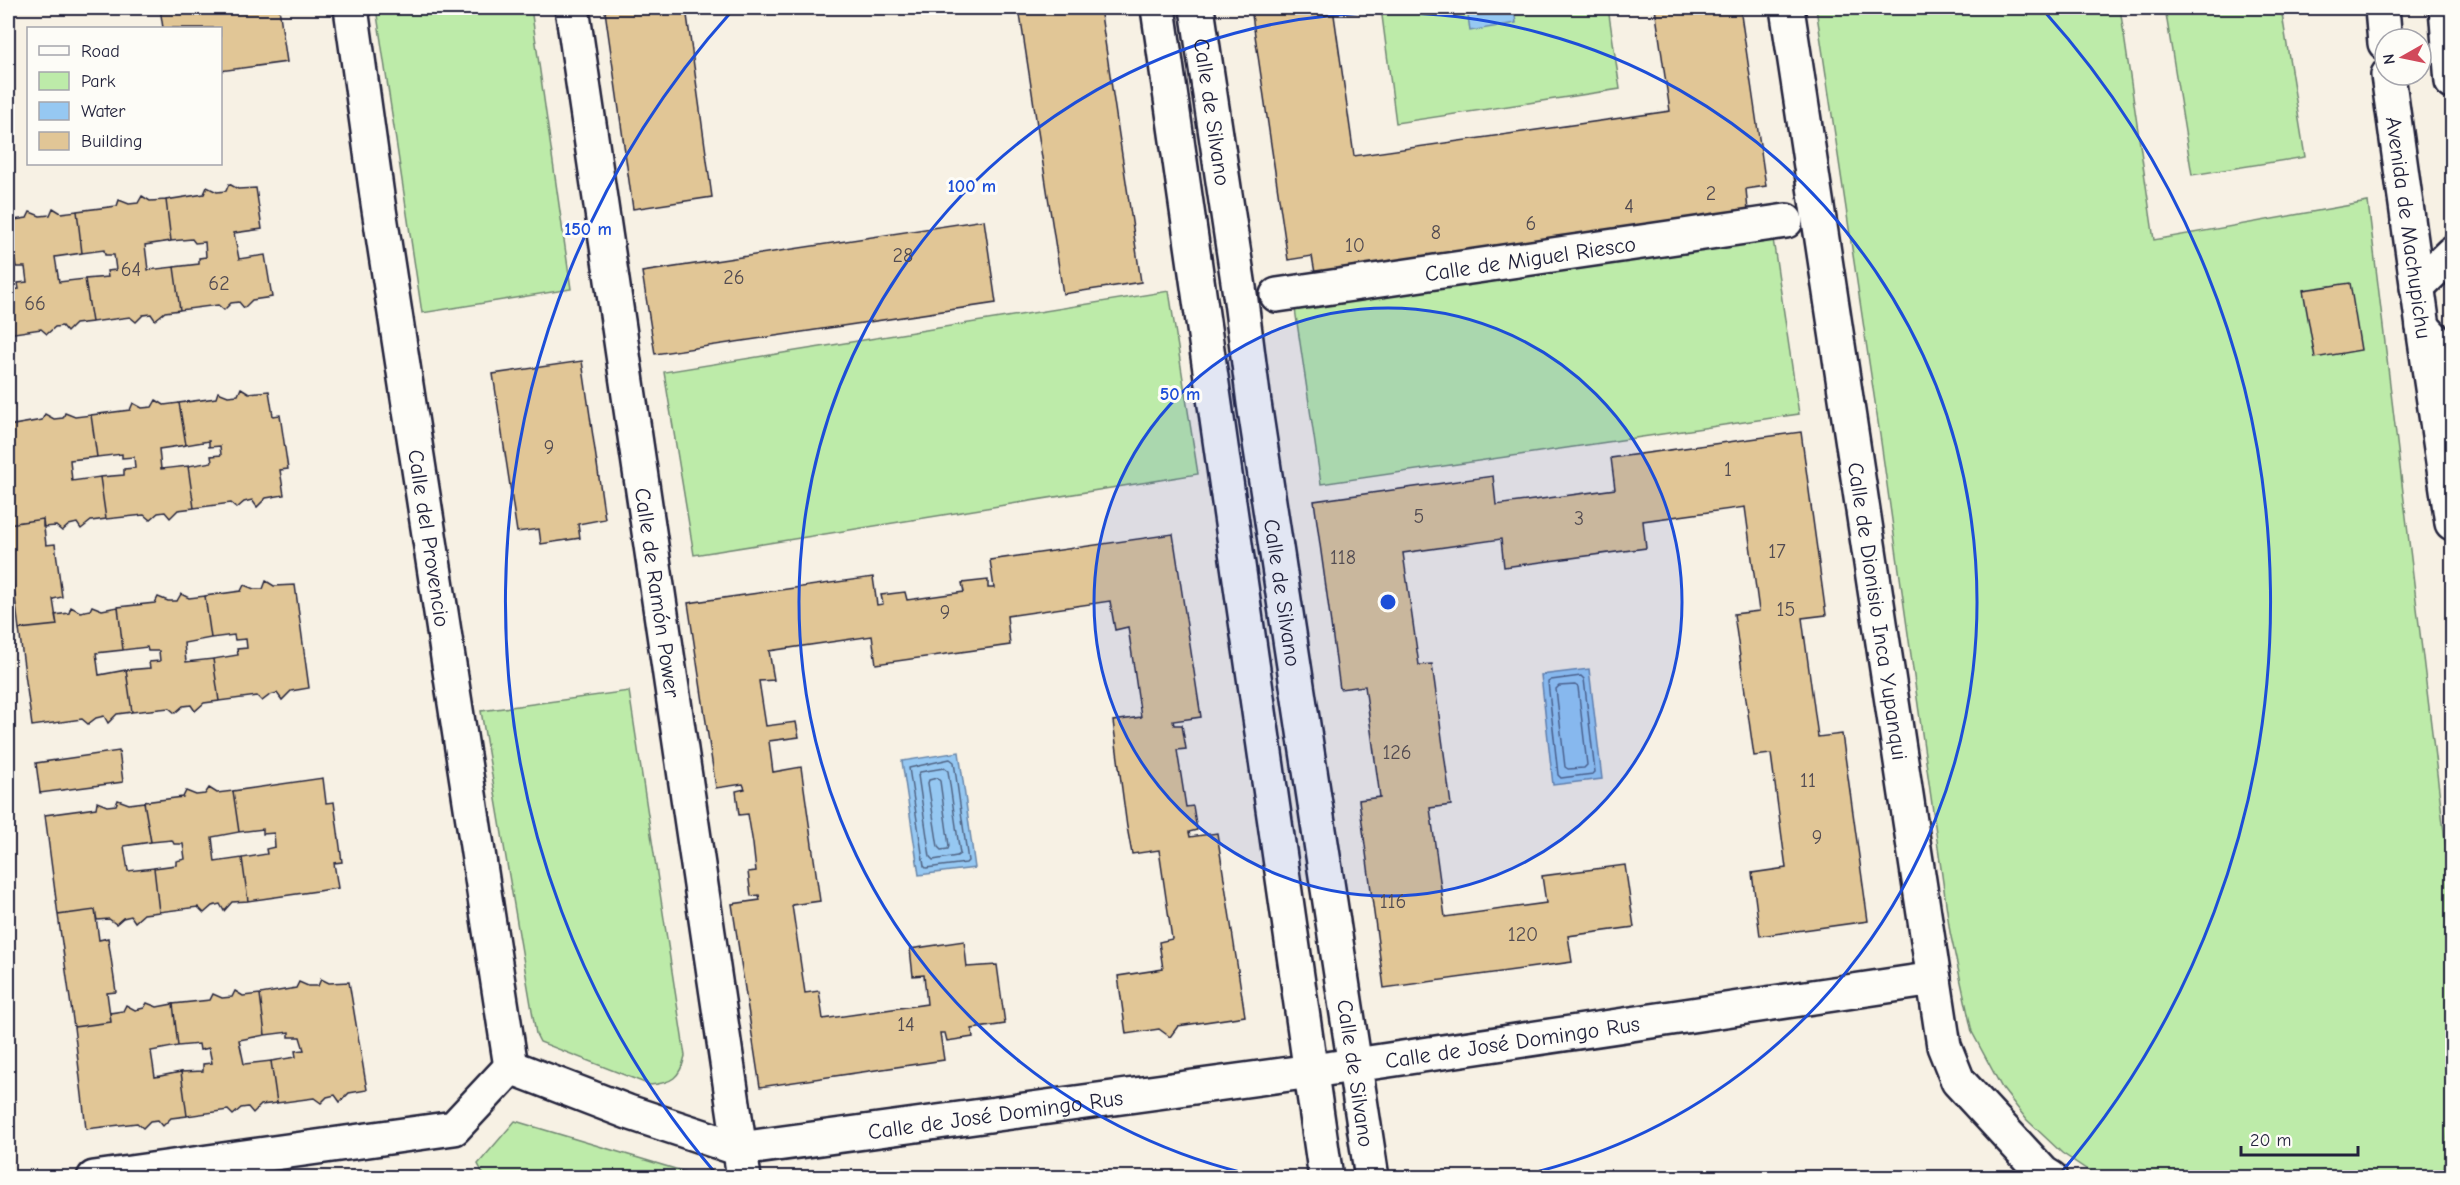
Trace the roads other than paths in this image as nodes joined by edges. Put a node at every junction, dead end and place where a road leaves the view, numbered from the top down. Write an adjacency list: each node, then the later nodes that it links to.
1 (351, 8): 20 (street, Calle del Provencio)
2 (572, 8): 22 (street, Calle de Ramón Power)
3 (1158, 8): 21 (street, Calle de Silvano)
4 (1197, 8): 19 (street, Calle de Silvano)
5 (1787, 8): 18 (street, Calle de Dionisio Inca Yupanqui)
6 (2382, 8): 8 (street)
7 (2446, 8): 9 (street)
8 (2384, 27)
9 (2452, 82)
10 (2390, 87): 13 (street, Avenida de Machupichu)
11 (1786, 221): 14 (street, Calle de Miguel Riesco)
12 (2452, 254): 13 (street)
13 (2417, 287): 15 (street, Avenida de Machupichu)
14 (1277, 295)
15 (2423, 327): 16 (street); 17 (street, Avenida de Machupichu)
16 (2452, 358)
17 (2452, 523)
18 (1934, 979): 19 (street, Calle de José Domingo Rus); 26 (street, Calle de Dionisio Inca Yupanqui)
19 (1355, 1065): 21 (street, Calle de José Domingo Rus); 25 (street, Calle de Silvano)
20 (511, 1068): 22 (street, Calle de José Domingo Rus); 23 (street)
21 (1310, 1070): 22 (street, Calle de José Domingo Rus); 24 (street, Calle de Silvano)
22 (742, 1163)
23 (94, 1178)
24 (1326, 1178)
25 (1372, 1178)
26 (2051, 1178)

